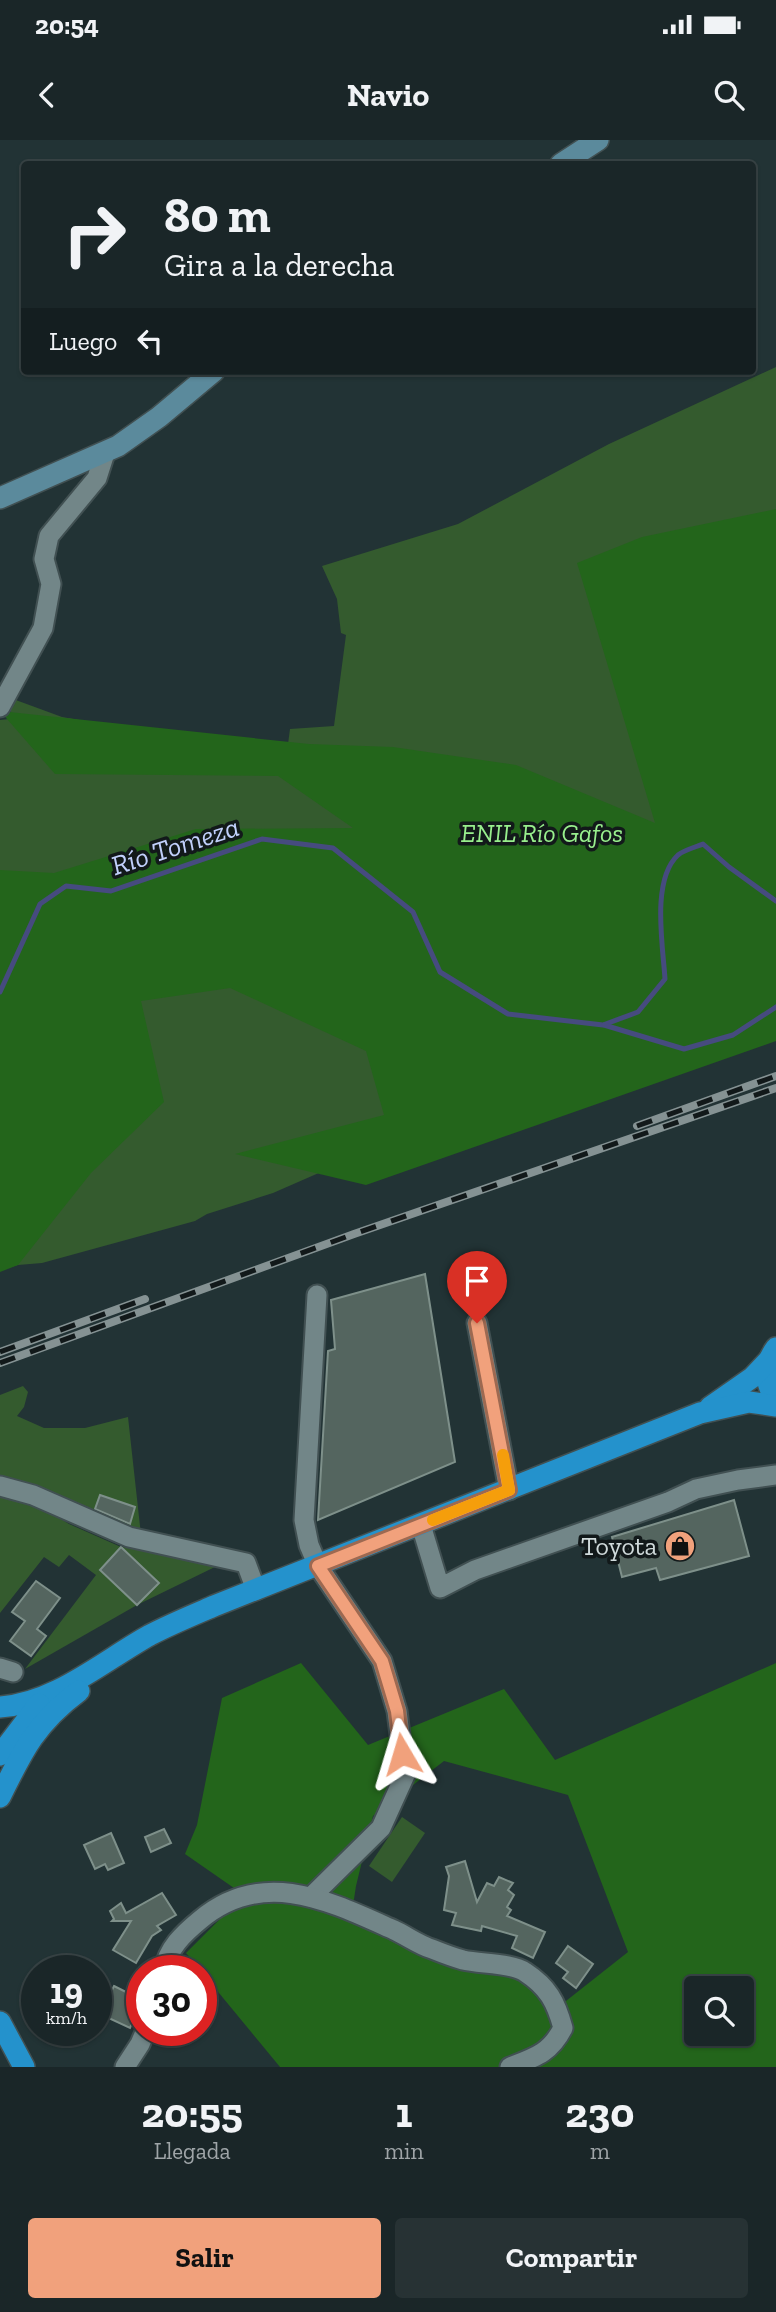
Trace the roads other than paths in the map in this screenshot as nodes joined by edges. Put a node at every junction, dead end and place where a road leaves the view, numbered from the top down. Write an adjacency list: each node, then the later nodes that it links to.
1 (598, 140): 2 (street)
2 (566, 161)
3 (209, 375): 4 (street)
4 (105, 453): 5 (street); 6 (street)
5 (0, 498)
6 (0, 707)
7 (317, 1295): 17 (street)
8 (477, 1323): 15 (street)
9 (772, 1354): 10 (highway); 12 (highway)
10 (776, 1399)
11 (776, 1406): 12 (highway)
12 (700, 1413): 15 (highway)
13 (776, 1475): 16 (street)
14 (0, 1486): 18 (street)
15 (509, 1490): 16 (highway)
16 (421, 1525): 17 (highway)
17 (318, 1566): 18 (highway); 24 (street)
18 (256, 1590): 19 (highway)
19 (150, 1635): 20 (highway); 23 (highway)
20 (48, 1695): 21 (highway); 22 (highway)
21 (0, 1707)
22 (0, 1755)
23 (0, 1797)
24 (311, 1896): 25 (street); 32 (street)
25 (169, 1955)
26 (0, 2022): 30 (highway)
27 (0, 2045): 29 (highway)
28 (139, 2046): 31 (street)
29 (14, 2067)
30 (24, 2067)
31 (125, 2067)
32 (510, 2067)

